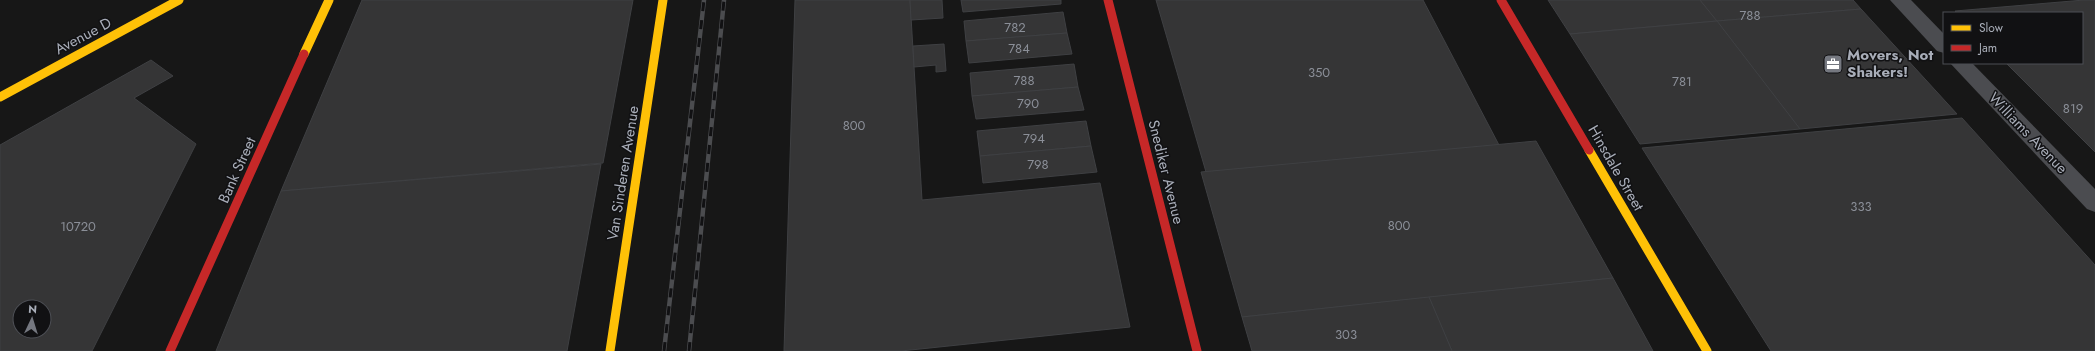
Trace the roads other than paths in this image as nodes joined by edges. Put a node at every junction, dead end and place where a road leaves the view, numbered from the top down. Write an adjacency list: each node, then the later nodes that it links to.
1 (179, 0): 9 (street, Avenue D)
2 (329, 0): 11 (street, Bank Street)
3 (663, 0): 12 (street, Van Sinderen Avenue)
4 (1108, 0): 13 (street, Snediker Avenue)
5 (1501, 0): 14 (street, Hinsdale Street)
6 (1900, 0): 7 (street)
7 (1943, 45)
8 (1961, 64): 10 (street, Williams Avenue)
9 (0, 97)
10 (2095, 204)
11 (170, 351)
12 (610, 351)
13 (1196, 351)
14 (1707, 351)

